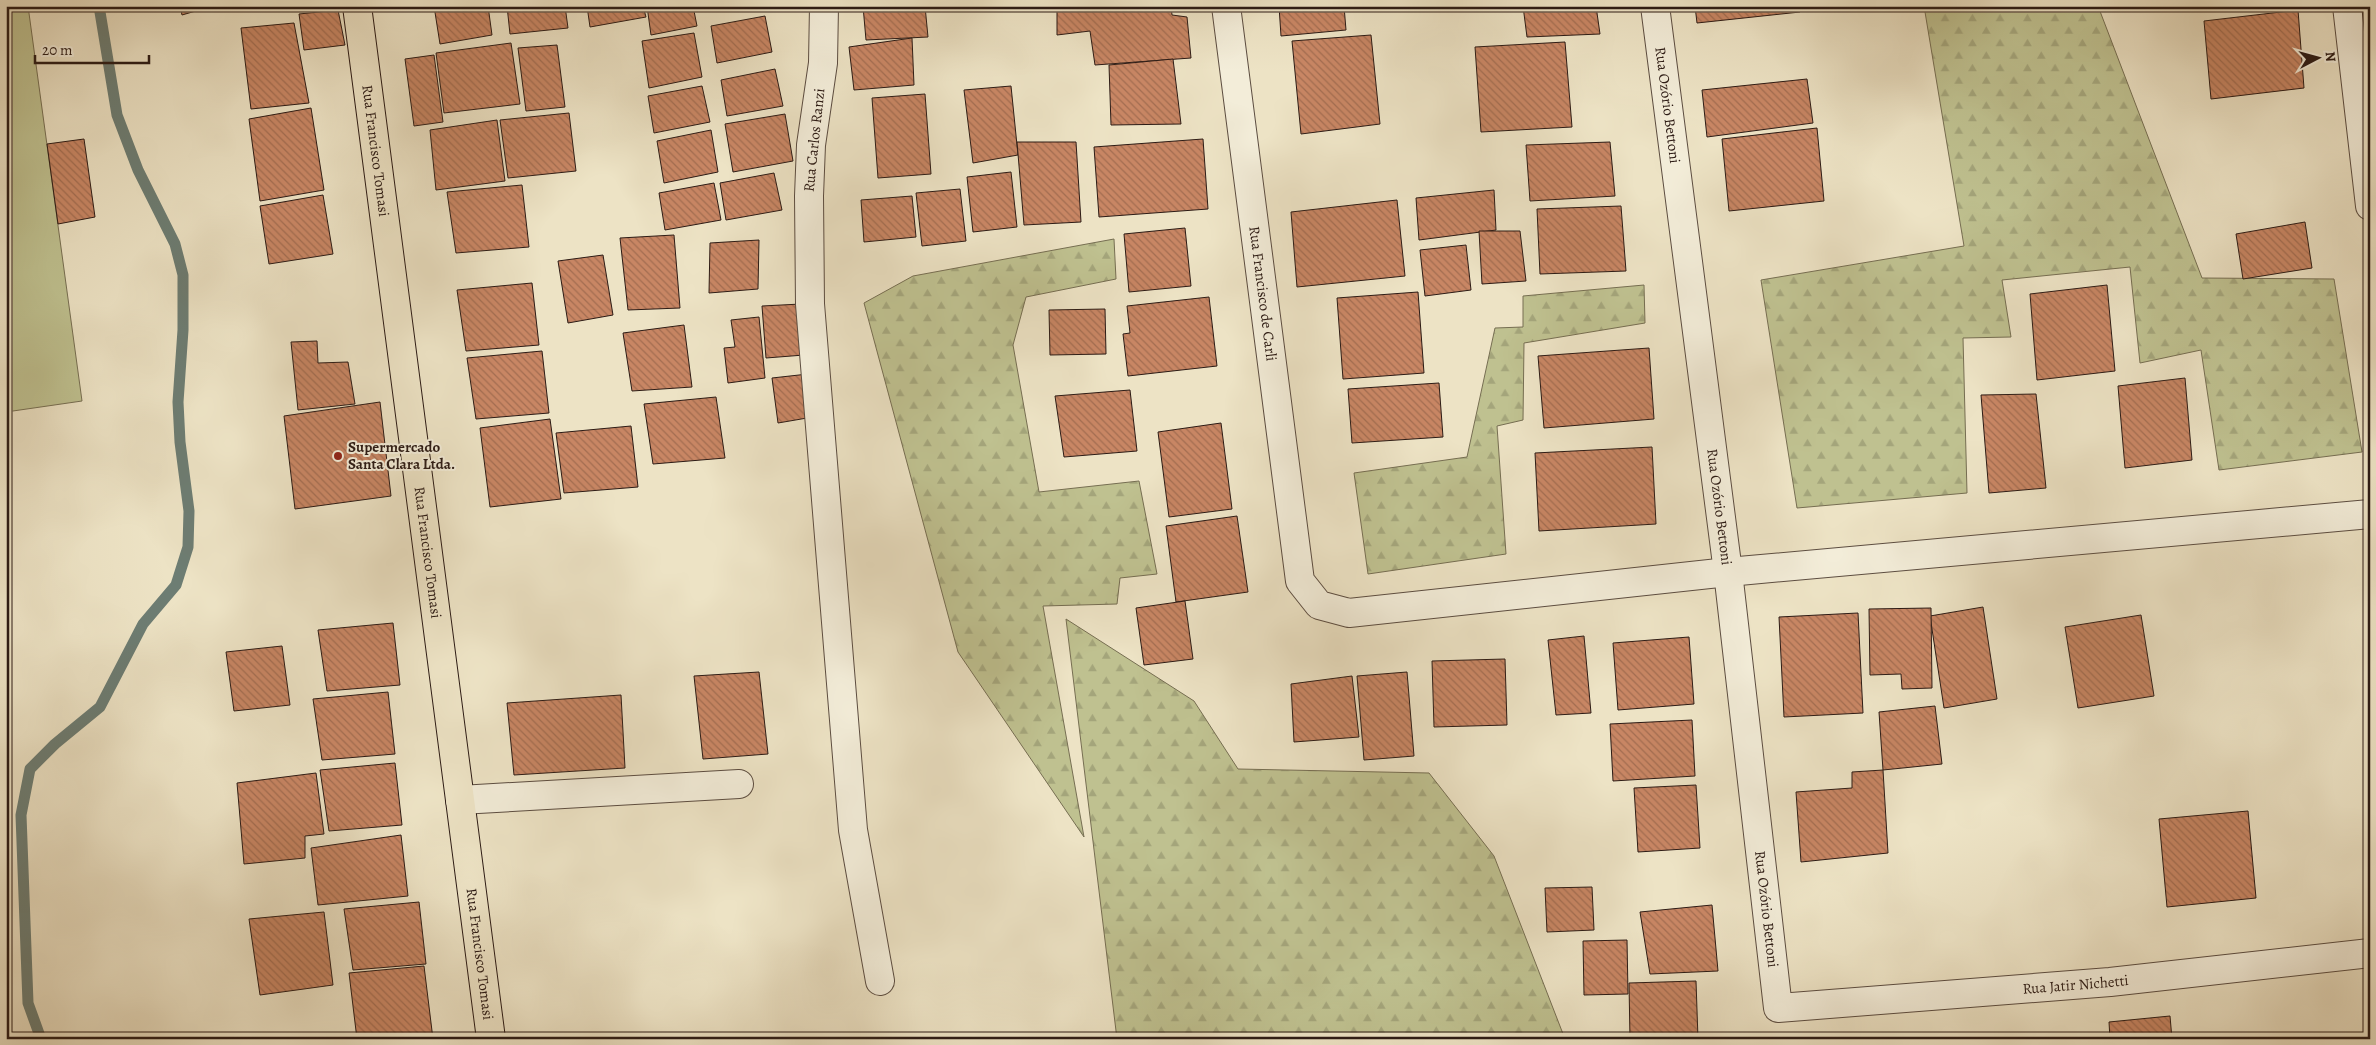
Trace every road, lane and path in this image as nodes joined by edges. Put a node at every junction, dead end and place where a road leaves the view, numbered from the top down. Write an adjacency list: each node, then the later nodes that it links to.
1 (356, 6): 10 (main road, Rua Francisco Tomasi)
2 (824, 6): 12 (street, Rua Carlos Ranzi)
3 (1226, 6): 8 (street, Rua Francisco de Carli)
4 (1655, 6): 8 (street, Rua Ozório Bettoni)
5 (2347, 6): 6 (street)
6 (2370, 206)
7 (2370, 514): 8 (street)
8 (1728, 572): 13 (street, Rua Ozório Bettoni)
9 (739, 784): 10 (street)
10 (460, 800): 14 (main road, Rua Francisco Tomasi)
11 (2370, 953): 13 (street, Rua Jatir Nichetti)
12 (880, 981)
13 (1778, 1008)
14 (491, 1039)

